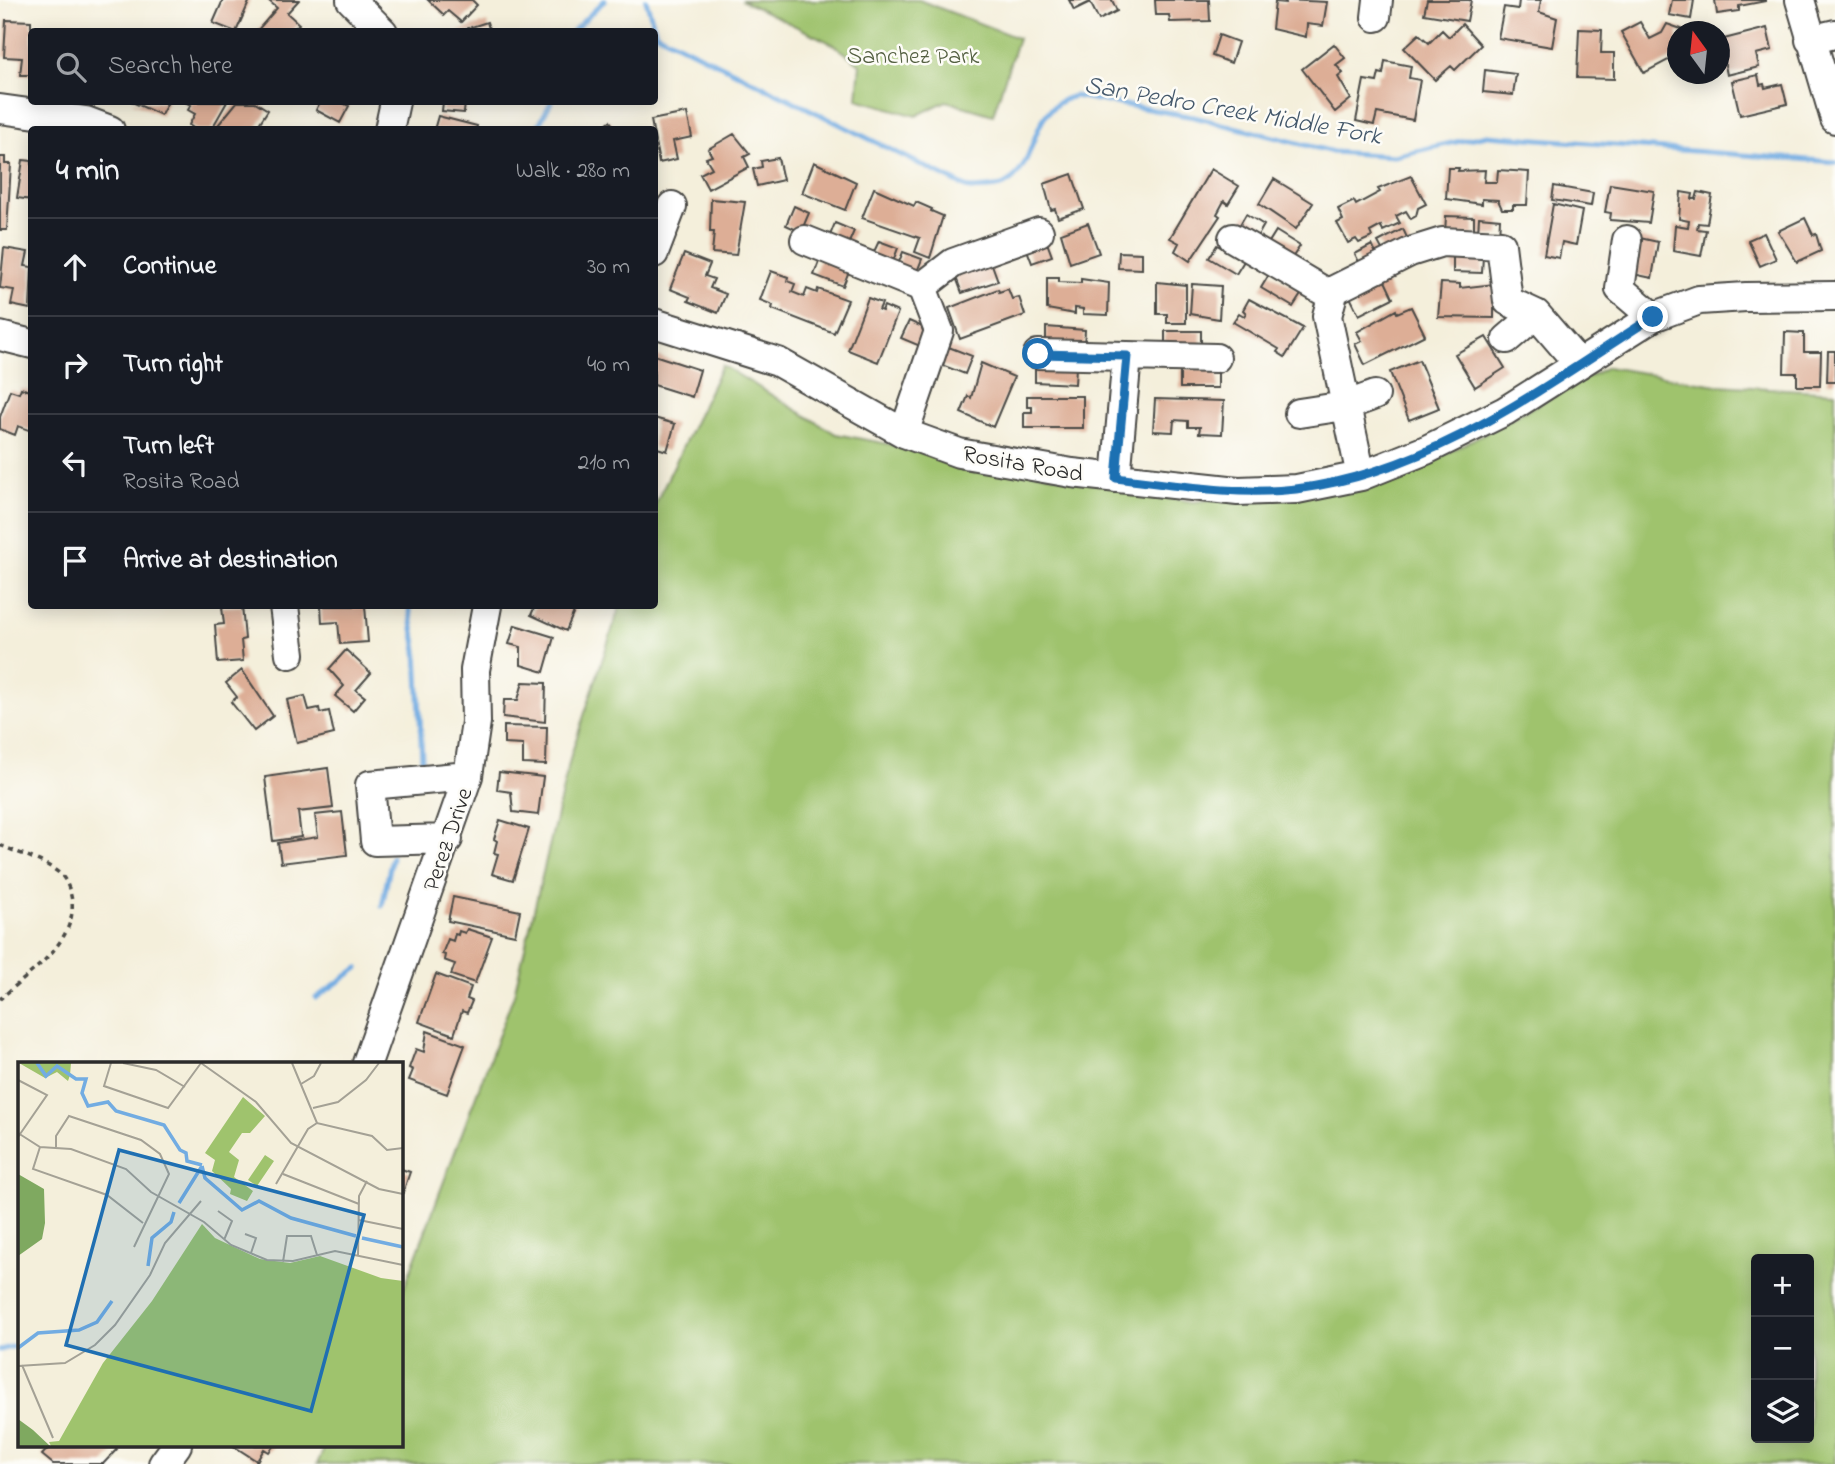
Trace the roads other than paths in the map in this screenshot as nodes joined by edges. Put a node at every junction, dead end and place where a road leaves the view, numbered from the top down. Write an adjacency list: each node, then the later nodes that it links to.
1 (351, 0): 3 (street)
2 (1800, 0): 4 (street)
3 (379, 28)
4 (1823, 37): 7 (street)
5 (394, 105): 9 (street)
6 (0, 109): 8 (street)
7 (1835, 119)
8 (99, 126)
9 (389, 126)
10 (672, 206): 15 (street)
11 (1039, 232): 16 (street)
12 (1233, 237): 17 (street)
13 (805, 240): 16 (street)
14 (1627, 240): 20 (street)
15 (658, 243)
16 (922, 287): 32 (street)
17 (1332, 296): 19 (street); 30 (street)
18 (1835, 296): 20 (street, Rosita Road)
19 (1535, 314): 23 (street); 28 (street)
20 (1653, 317): 28 (street, Rosita Road)
21 (658, 324): 32 (street, Rosita Road)
22 (0, 336): 24 (street)
23 (1507, 339)
24 (28, 343)
25 (1038, 354): 26 (street)
26 (1127, 356): 27 (street); 34 (street)
27 (1216, 358)
28 (1579, 364): 33 (street, Rosita Road)
29 (1375, 395): 30 (street)
30 (1346, 406): 31 (street); 33 (street)
31 (1299, 413)
32 (904, 433): 34 (street, Rosita Road)
33 (1361, 476): 34 (street, Rosita Road)
34 (1116, 478)
35 (284, 609): 37 (street)
36 (486, 609): 38 (street, Perez Drive)
37 (290, 654)
38 (468, 776): 39 (street, Perez Drive); 39 (street)
39 (448, 839): 40 (street, Perez Drive)
40 (367, 1062)
41 (176, 1446): 42 (street)
42 (163, 1464)

